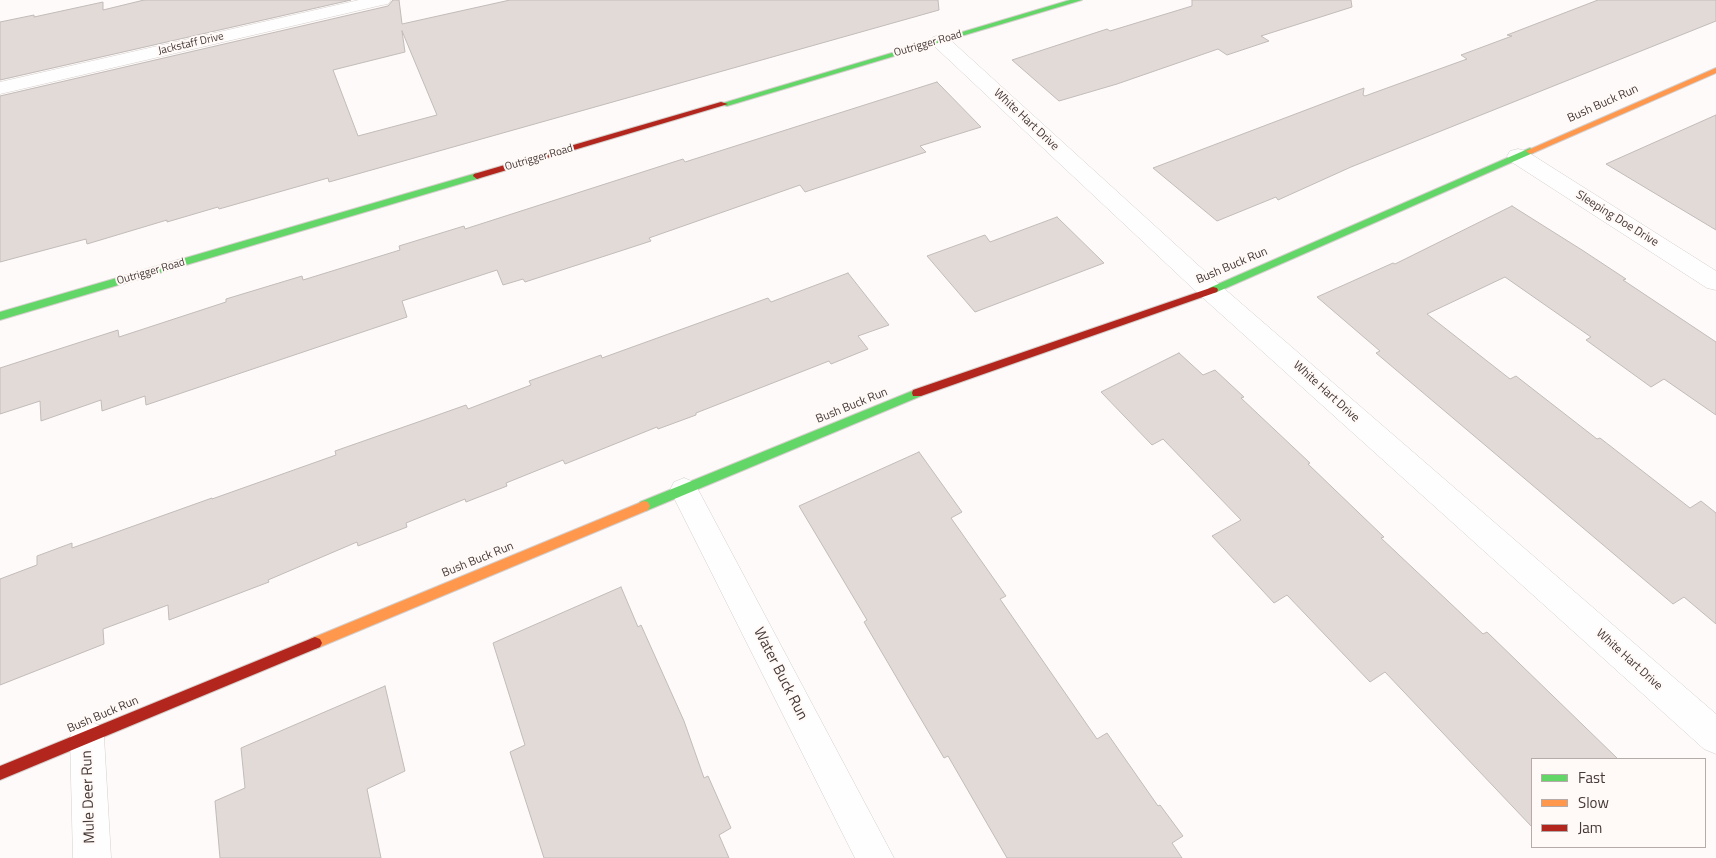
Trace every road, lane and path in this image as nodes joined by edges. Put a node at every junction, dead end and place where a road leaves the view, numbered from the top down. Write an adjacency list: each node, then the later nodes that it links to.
1 (382, 0): 5 (street, Jackstaff Drive)
2 (1078, 0): 3 (street, Outrigger Road)
3 (940, 41): 8 (street, White Hart Drive); 9 (street, Outrigger Road)
4 (1716, 70): 6 (street, Bush Buck Run)
5 (0, 88)
6 (1518, 156): 7 (street, Sleeping Doe Drive); 8 (street, Bush Buck Run)
7 (1716, 282)
8 (1212, 290): 10 (street, Bush Buck Run); 12 (street, White Hart Drive)
9 (0, 316)
10 (684, 490): 11 (street, Bush Buck Run); 15 (street, Water Buck Run)
11 (87, 736): 13 (street, Bush Buck Run); 14 (street, Mule Deer Run)
12 (1716, 737)
13 (0, 773)
14 (92, 858)
15 (875, 858)

